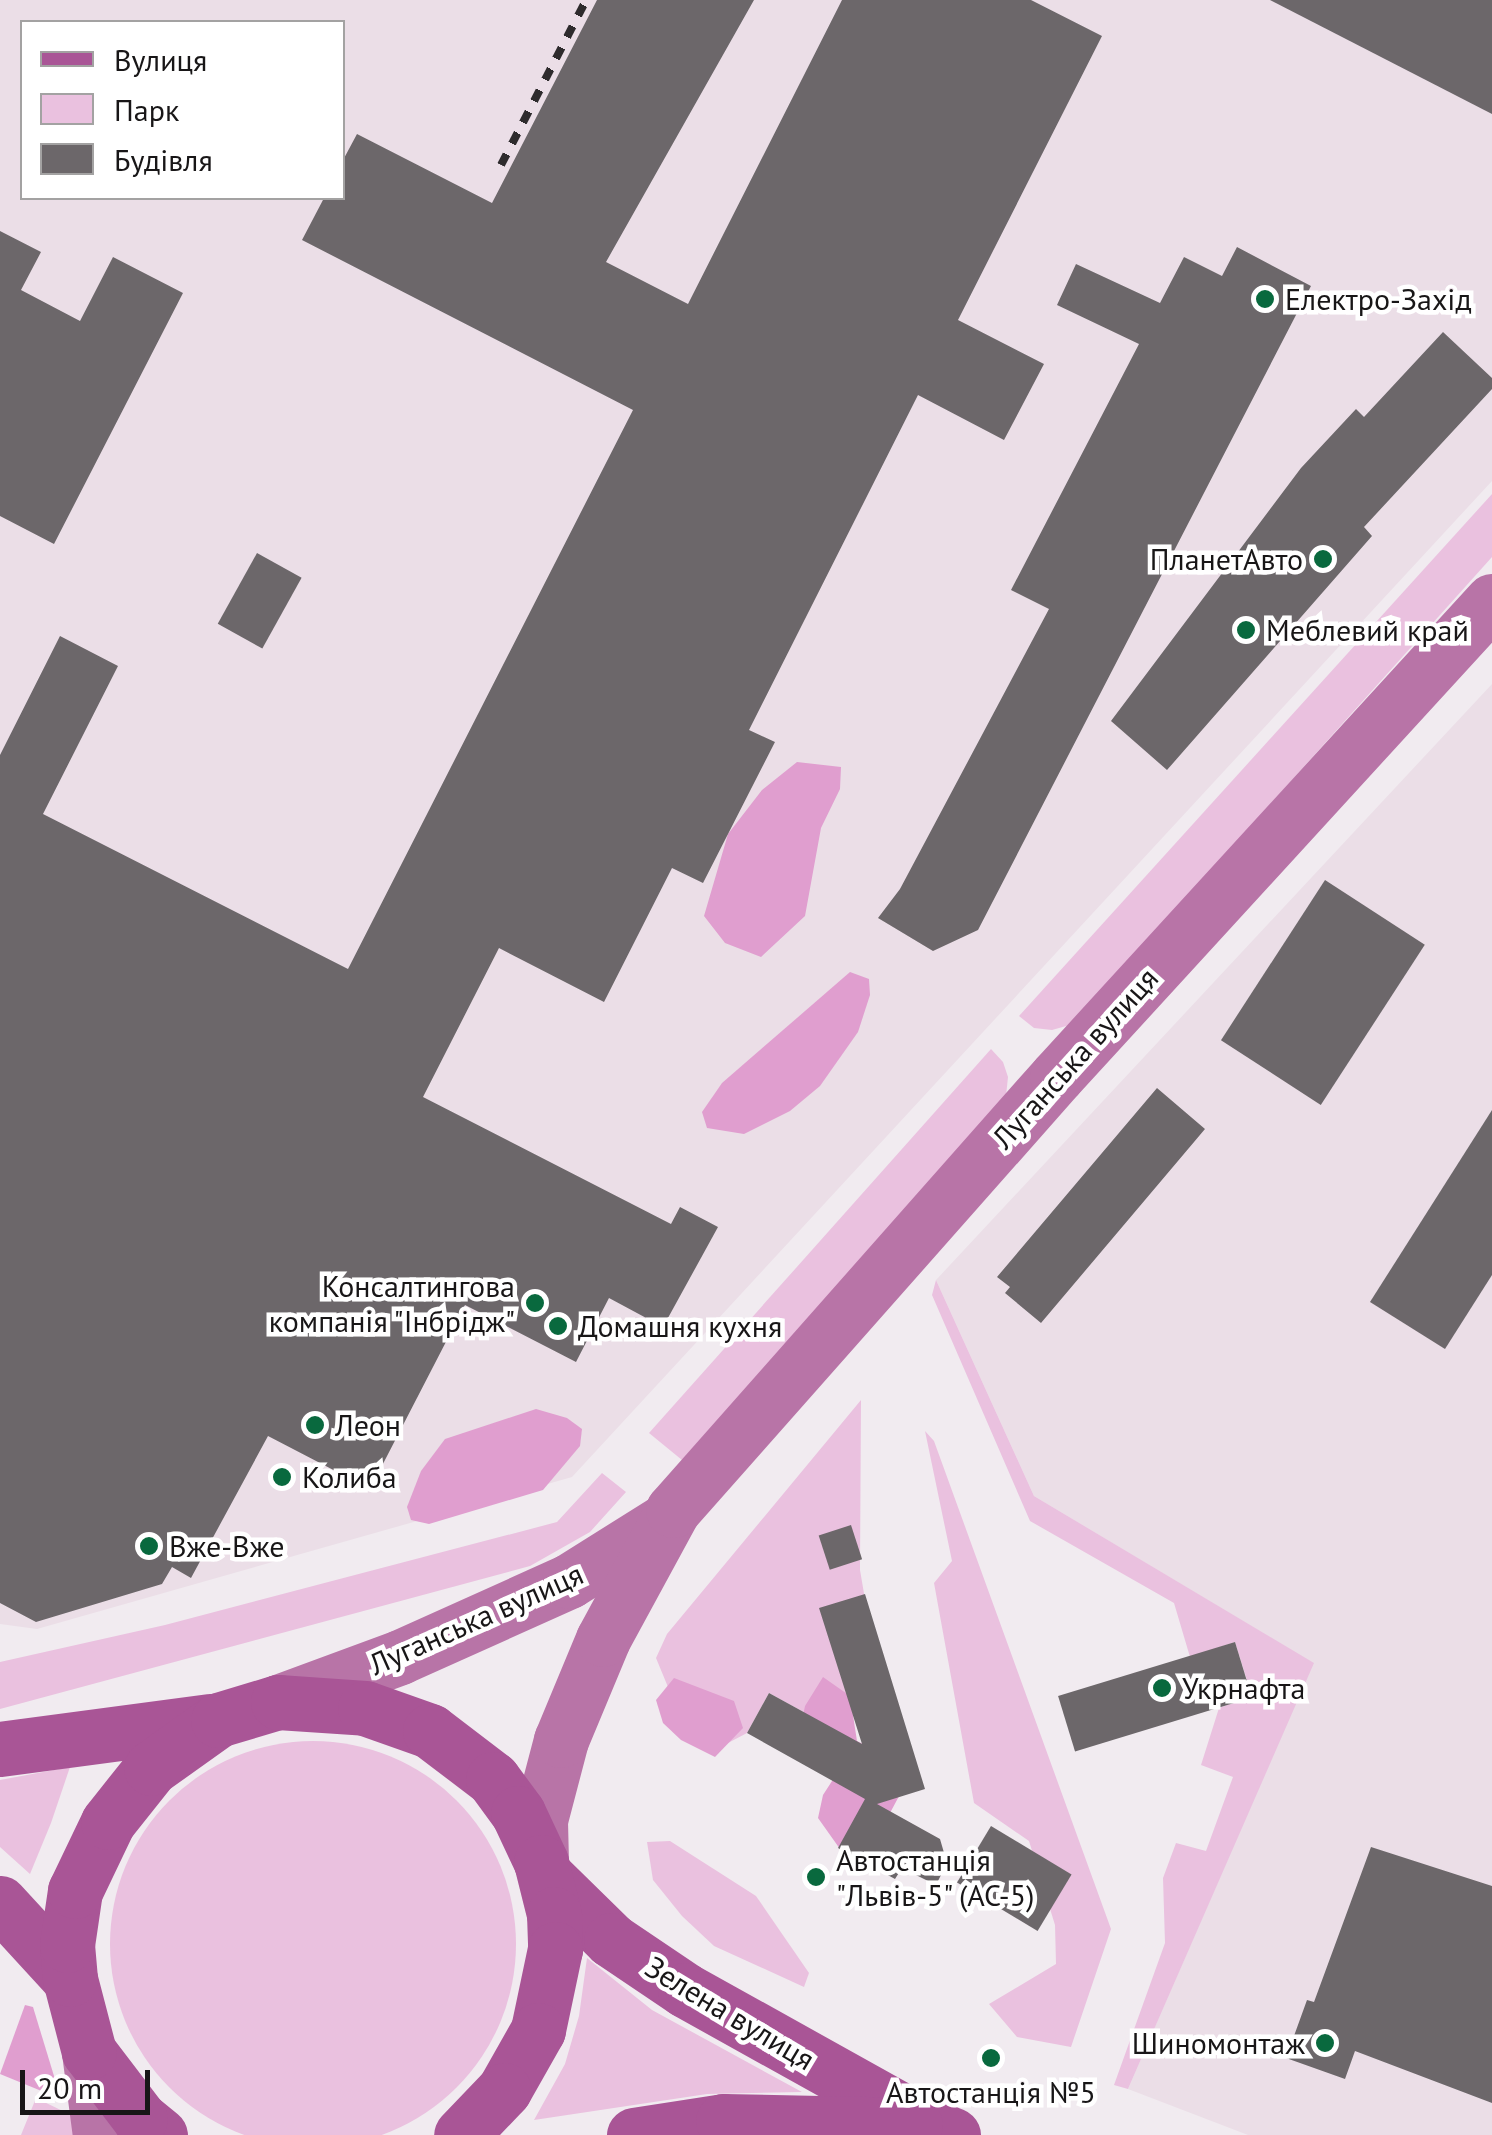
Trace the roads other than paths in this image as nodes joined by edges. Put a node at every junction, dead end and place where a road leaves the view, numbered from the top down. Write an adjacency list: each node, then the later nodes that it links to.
1 (1492, 602): 2 (main road, Луганська вулиця)
2 (666, 1521): 3 (main road, Луганська вулиця); 6 (main road, Луганська вулиця)
3 (278, 1702): 4 (main road); 6 (main road)
4 (218, 1720): 5 (main road); 8 (main road)
5 (0, 1748)
6 (545, 1870): 10 (main road, Зелена вулиця); 13 (main road)
7 (0, 1903): 8 (main road)
8 (70, 1979): 9 (main road)
9 (89, 2052): 11 (main road); 12 (main road)
10 (940, 2130): 14 (main road, Зелена вулиця)
11 (100, 2135)
12 (160, 2135)
13 (461, 2135)
14 (634, 2135)

